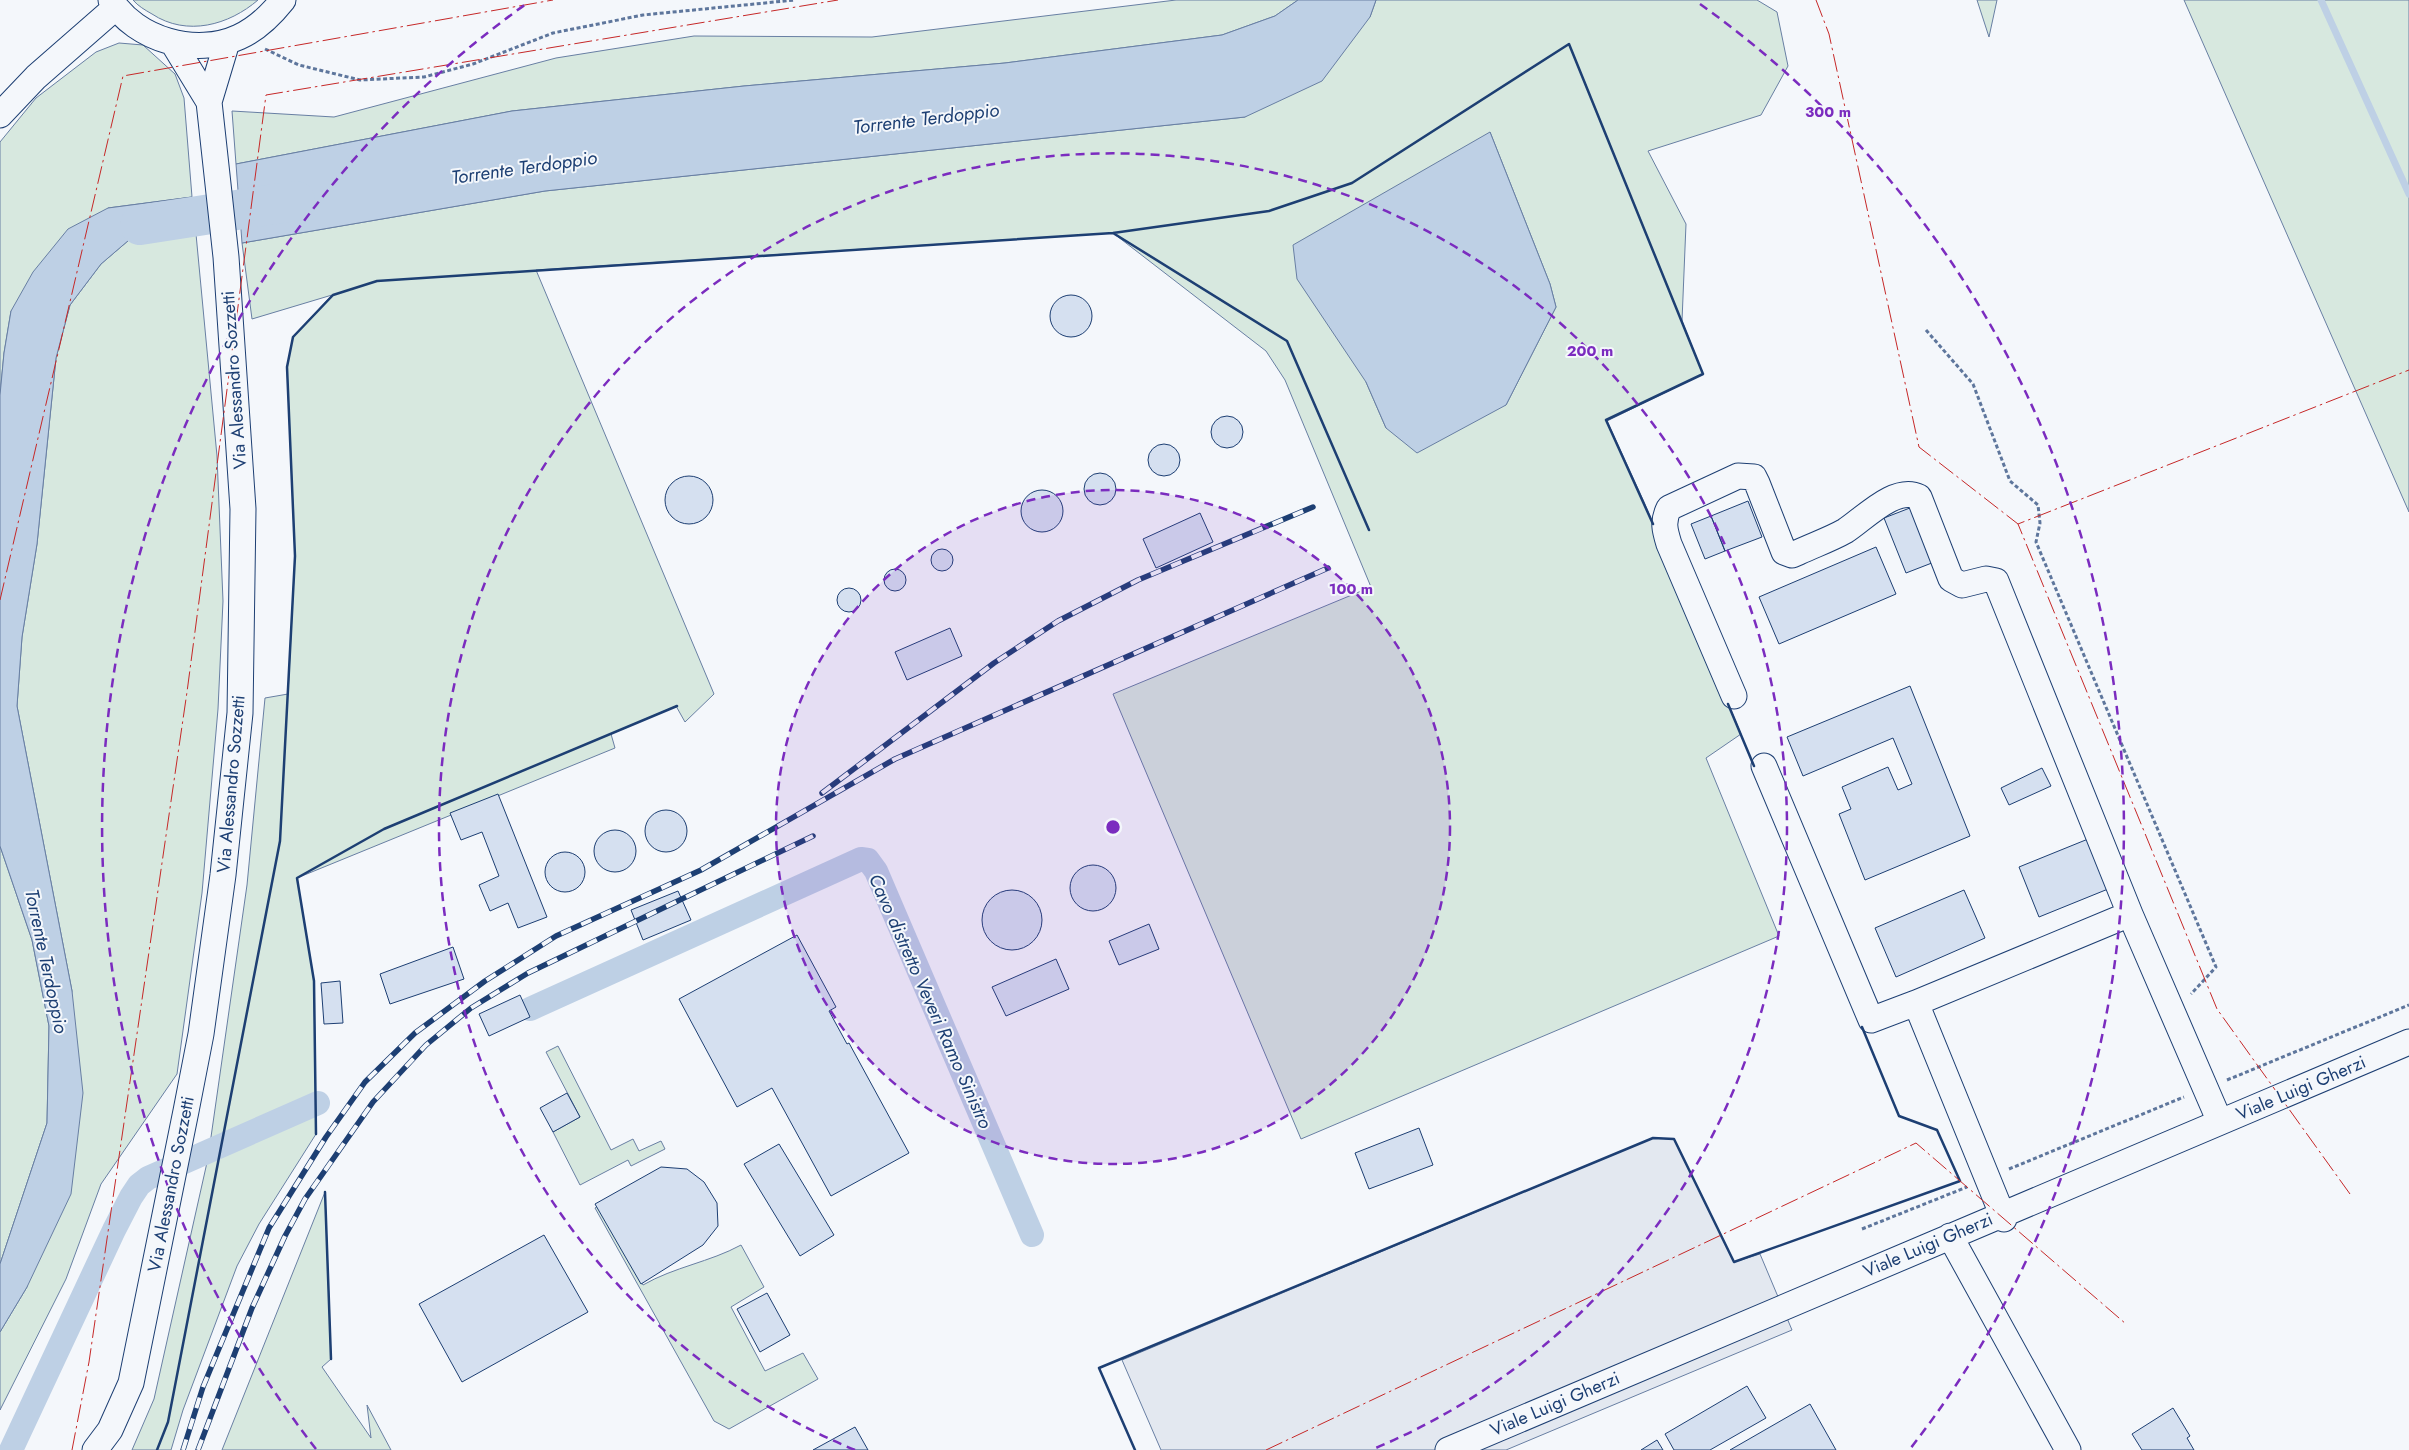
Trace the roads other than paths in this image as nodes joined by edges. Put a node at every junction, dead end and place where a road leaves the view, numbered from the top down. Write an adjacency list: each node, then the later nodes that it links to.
1 (283, 0): 3 (street)
2 (113, 4): 4 (street); 6 (street)
3 (233, 39): 4 (street); 5 (street, Via Alessandro Sozzetti)
4 (173, 43): 5 (street, Via Alessandro Sozzetti)
5 (209, 102): 15 (street, Via Alessandro Sozzetti)
6 (0, 115)
7 (1734, 696): 9 (street)
8 (1764, 766): 10 (street)
9 (2130, 914): 10 (street); 12 (street)
10 (1916, 1003): 13 (street)
11 (2409, 1042): 12 (street, Viale Luigi Gherzi)
12 (2220, 1122): 13 (street, Viale Luigi Gherzi)
13 (2003, 1217): 14 (street, Viale Luigi Gherzi)
14 (1950, 1236): 16 (street, Viale Luigi Gherzi); 17 (street)
15 (95, 1450)
16 (1448, 1450)
17 (2068, 1450)

